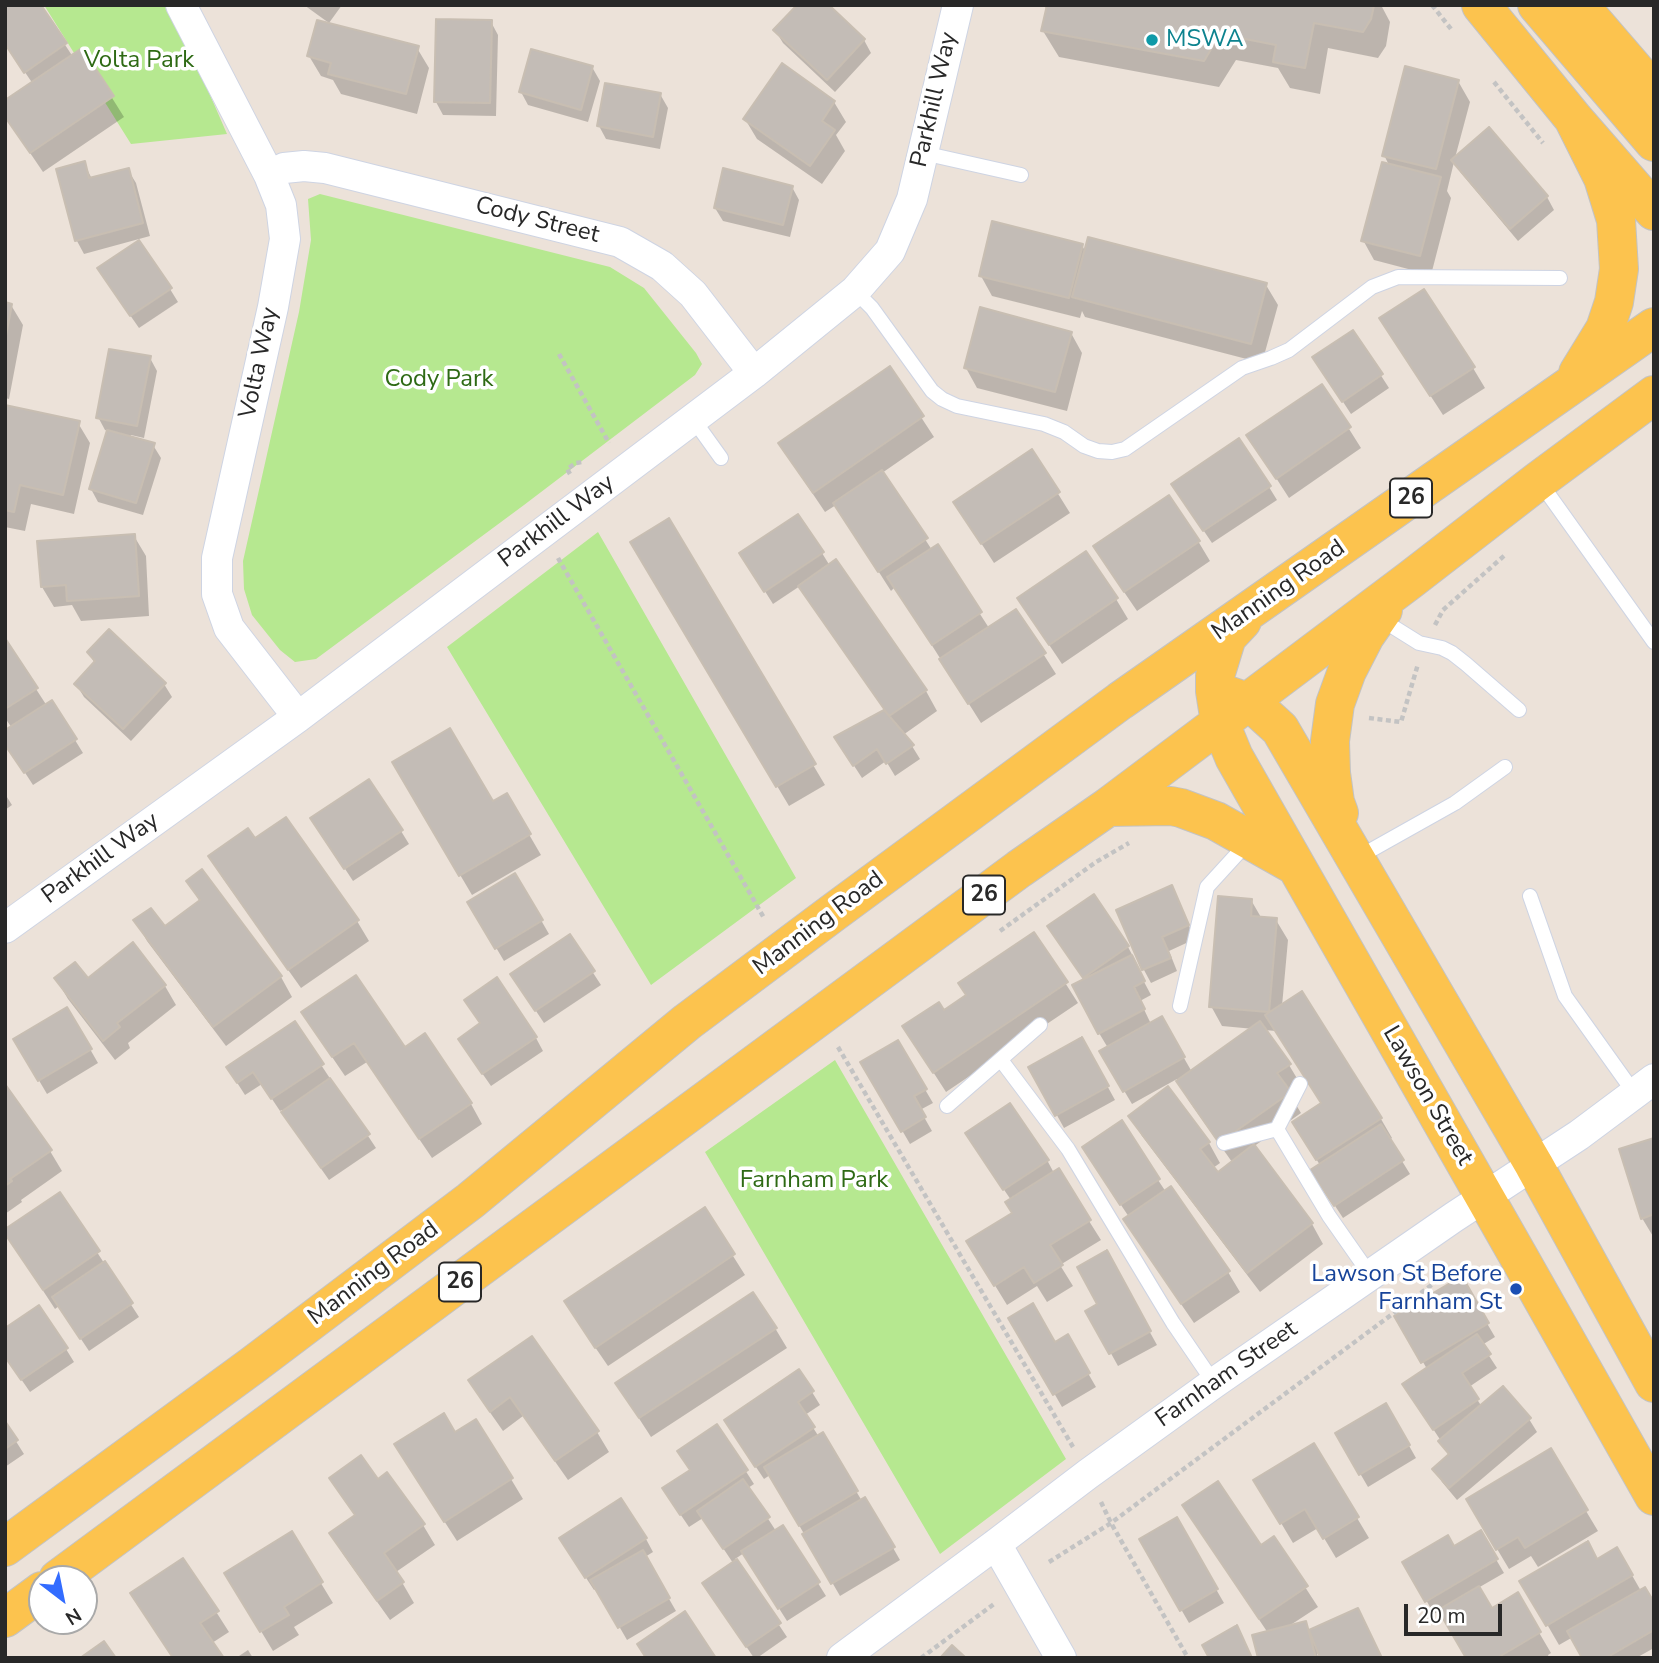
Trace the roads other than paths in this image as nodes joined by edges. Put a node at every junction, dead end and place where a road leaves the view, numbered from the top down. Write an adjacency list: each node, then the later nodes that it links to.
1 (181, 5): 11 (street, Volta Way)
2 (958, 5): 9 (street, Parkhill Way)
3 (1481, 5): 7 (main road)
4 (1537, 5): 8 (main road)
5 (1579, 5): 6 (main road)
6 (1654, 92)
7 (1573, 118): 12 (main road); 17 (main road)
8 (1654, 142)
9 (923, 153): 10 (lane); 14 (street, Parkhill Way)
10 (1021, 175)
11 (269, 176): 16 (street, Cody Street); 29 (street, Volta Way)
12 (1654, 211)
13 (1560, 278): 14 (lane)
14 (855, 291): 16 (street, Parkhill Way)
15 (1654, 327): 17 (main road, Manning Road / 26)
16 (754, 373): 19 (street, Parkhill Way)
17 (1569, 386): 23 (main road, Manning Road / 26)
18 (1654, 395): 21 (main road, 26)
19 (693, 419): 20 (lane); 29 (street, Parkhill Way)
20 (721, 458)
21 (1538, 481): 22 (main road, 26); 25 (lane)
22 (1410, 580): 24 (main road); 27 (main road, 26)
23 (1253, 609): 26 (main road, Manning Road / 26); 27 (main road)
24 (1377, 617): 28 (lane); 33 (main road)
25 (1654, 642)
26 (1132, 693): 27 (main road); 52 (main road, Manning Road / 26)
27 (1228, 706): 31 (main road, 26); 33 (main road); 34 (main road, Lawson Street)
28 (1519, 710)
29 (298, 717): 36 (street, Parkhill Way)
30 (1504, 767): 33 (lane)
31 (1108, 807): 32 (main road); 53 (main road, 26)
32 (1250, 839): 34 (main road); 37 (lane)
33 (1356, 858): 45 (main road)
34 (1296, 866): 46 (main road, Lawson Street)
35 (1530, 896): 41 (lane)
36 (5, 928)
37 (1180, 1006)
38 (1041, 1025): 39 (lane)
39 (1001, 1060): 42 (lane); 48 (lane)
40 (1300, 1084): 43 (lane)
41 (1644, 1086): 45 (street, Farnham Street)
42 (947, 1106)
43 (1277, 1129): 44 (lane); 47 (lane)
44 (1224, 1143)
45 (1534, 1165): 46 (street, Farnham Street); 49 (main road)
46 (1485, 1197): 47 (street, Farnham Street); 50 (main road, Lawson Street)
47 (1371, 1276): 48 (street, Farnham Street)
48 (1214, 1383): 51 (street, Farnham Street)
49 (1654, 1383)
50 (1654, 1496)
51 (996, 1544): 56 (street, Farnham Street); 57 (street)
52 (5, 1547)
53 (77, 1565)
54 (28, 1601): 55 (main road)
55 (5, 1618)
56 (842, 1658)
57 (1061, 1658)

